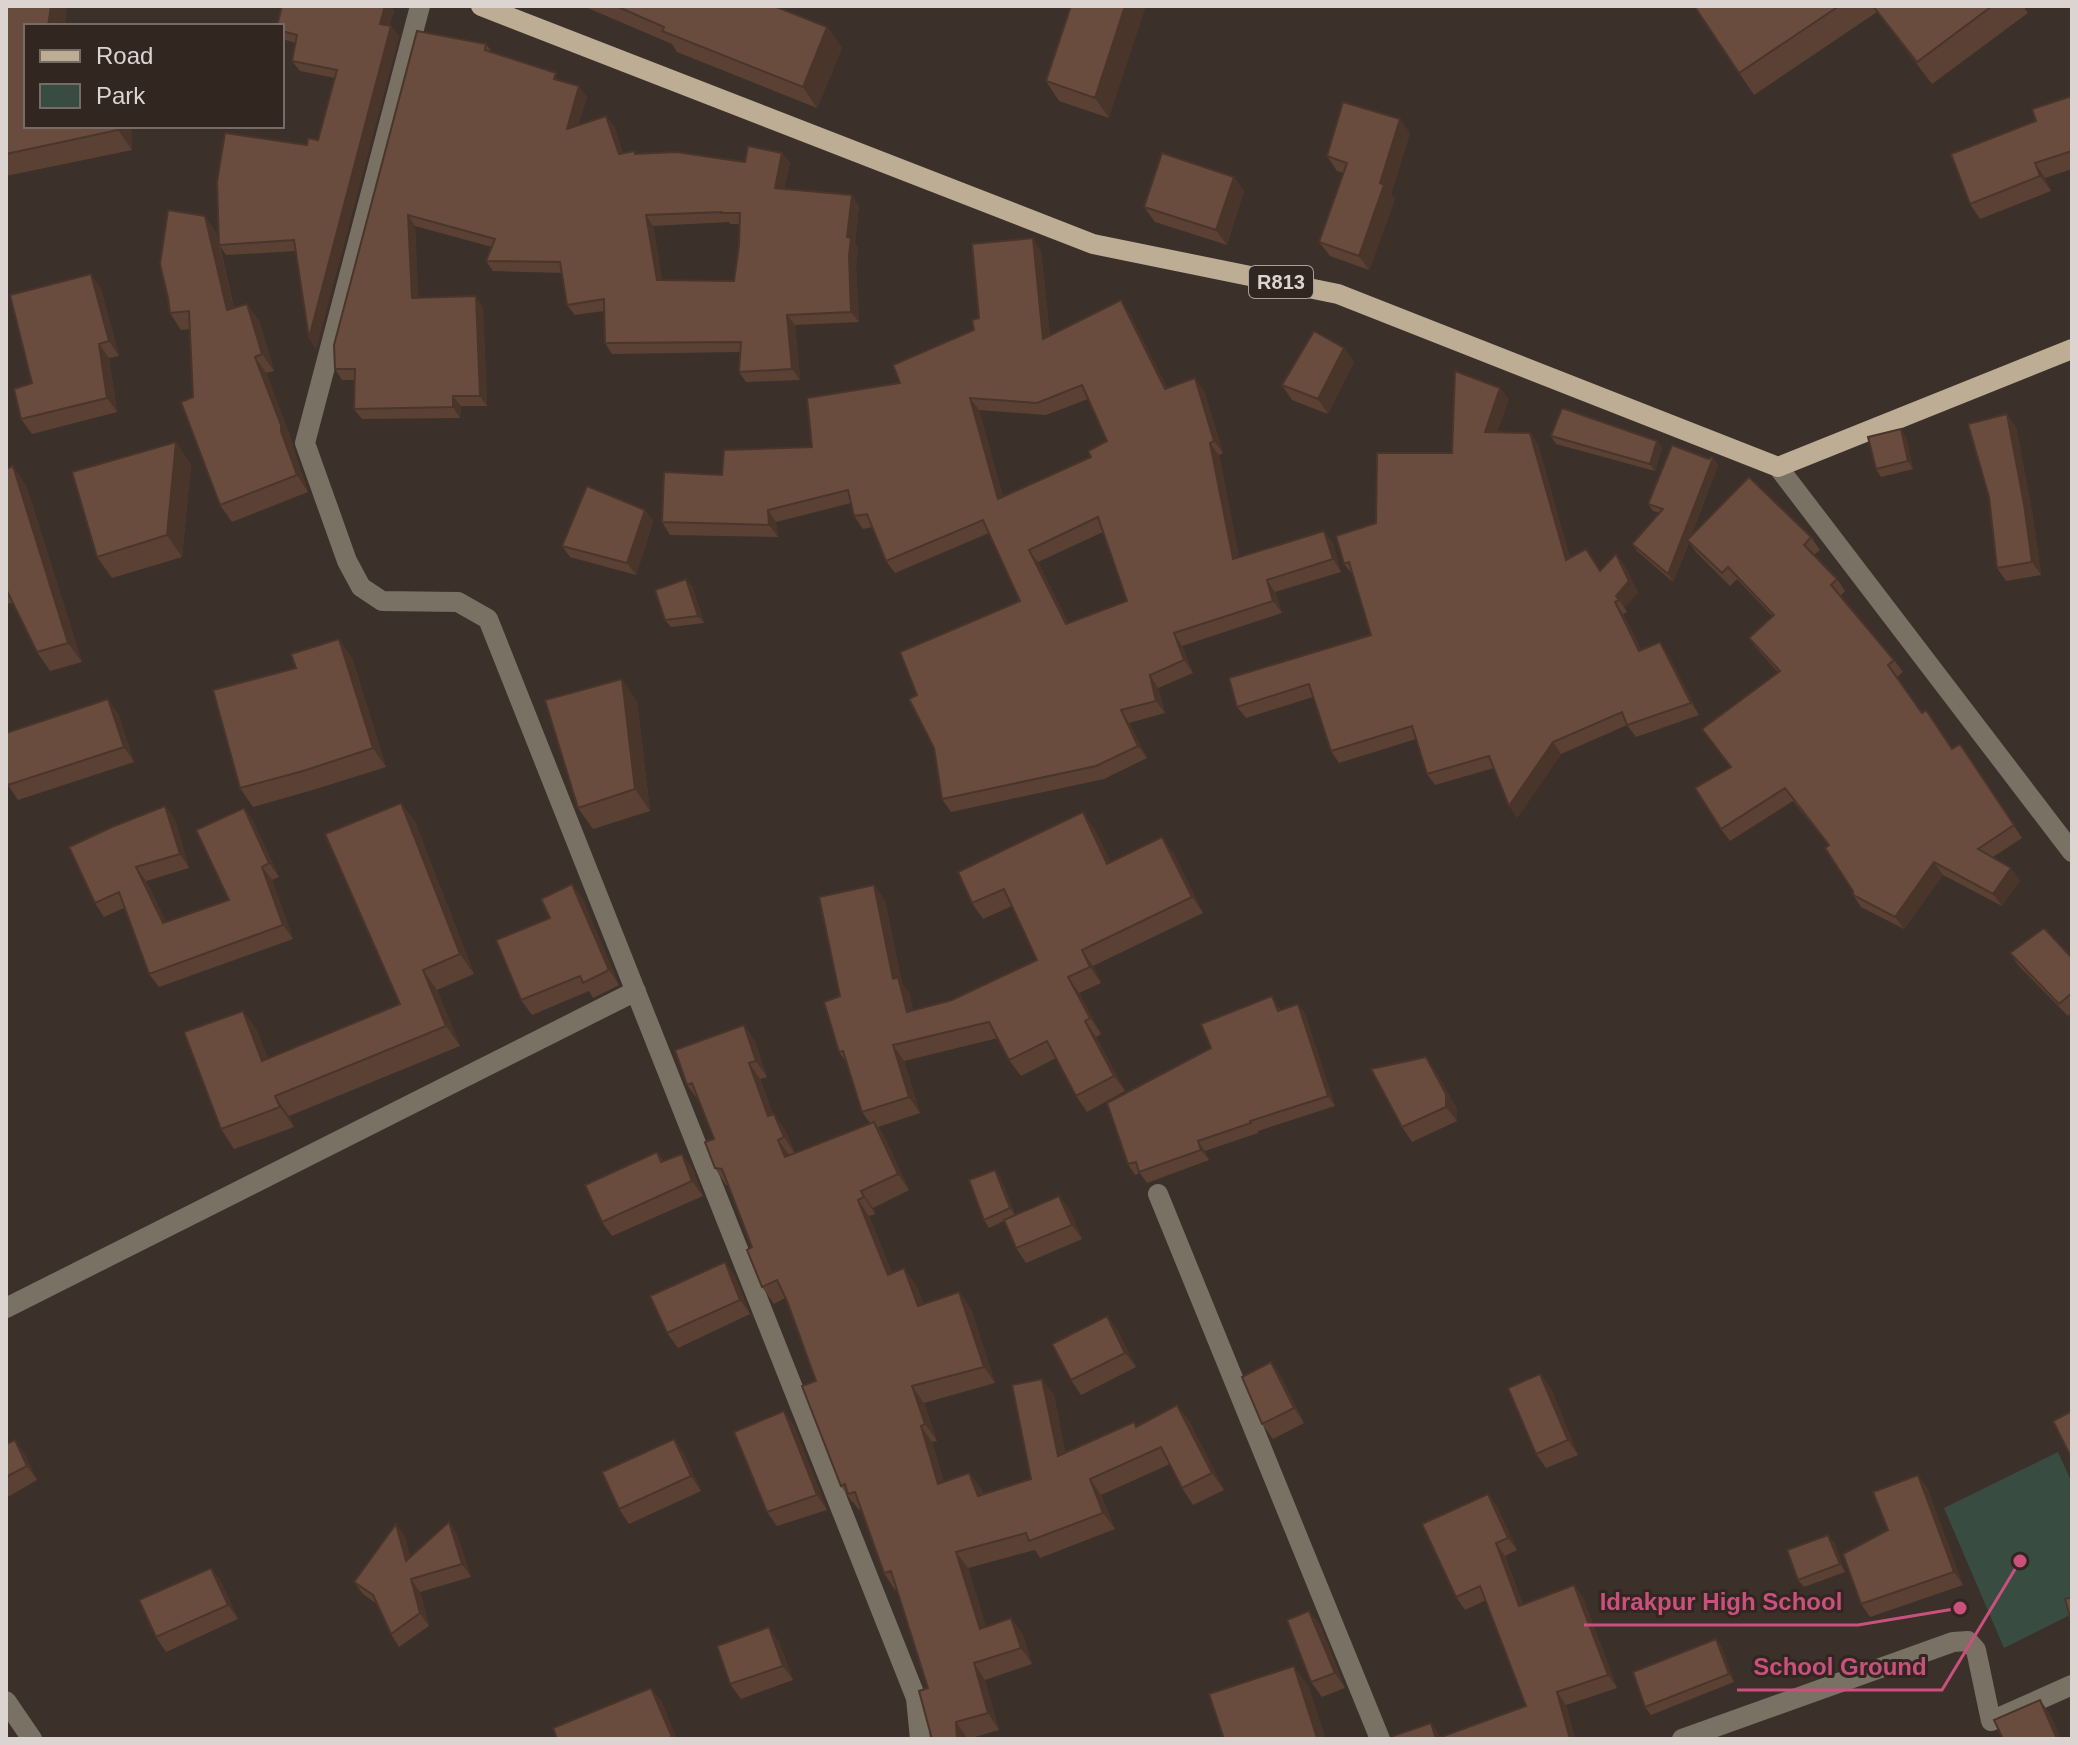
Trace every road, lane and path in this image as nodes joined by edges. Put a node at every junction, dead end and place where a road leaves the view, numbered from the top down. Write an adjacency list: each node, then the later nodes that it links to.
1 (420, 6): 6 (street)
2 (481, 6): 4 (main road, R813)
3 (2072, 349): 4 (main road)
4 (1778, 467): 5 (street)
5 (2072, 852)
6 (636, 991): 8 (street); 13 (street)
7 (1158, 1194): 14 (street)
8 (6, 1308)
9 (2072, 1685): 11 (street)
10 (6, 1701): 12 (street)
11 (1994, 1730): 15 (street)
12 (32, 1739)
13 (920, 1739)
14 (1380, 1739)
15 (1682, 1739)

